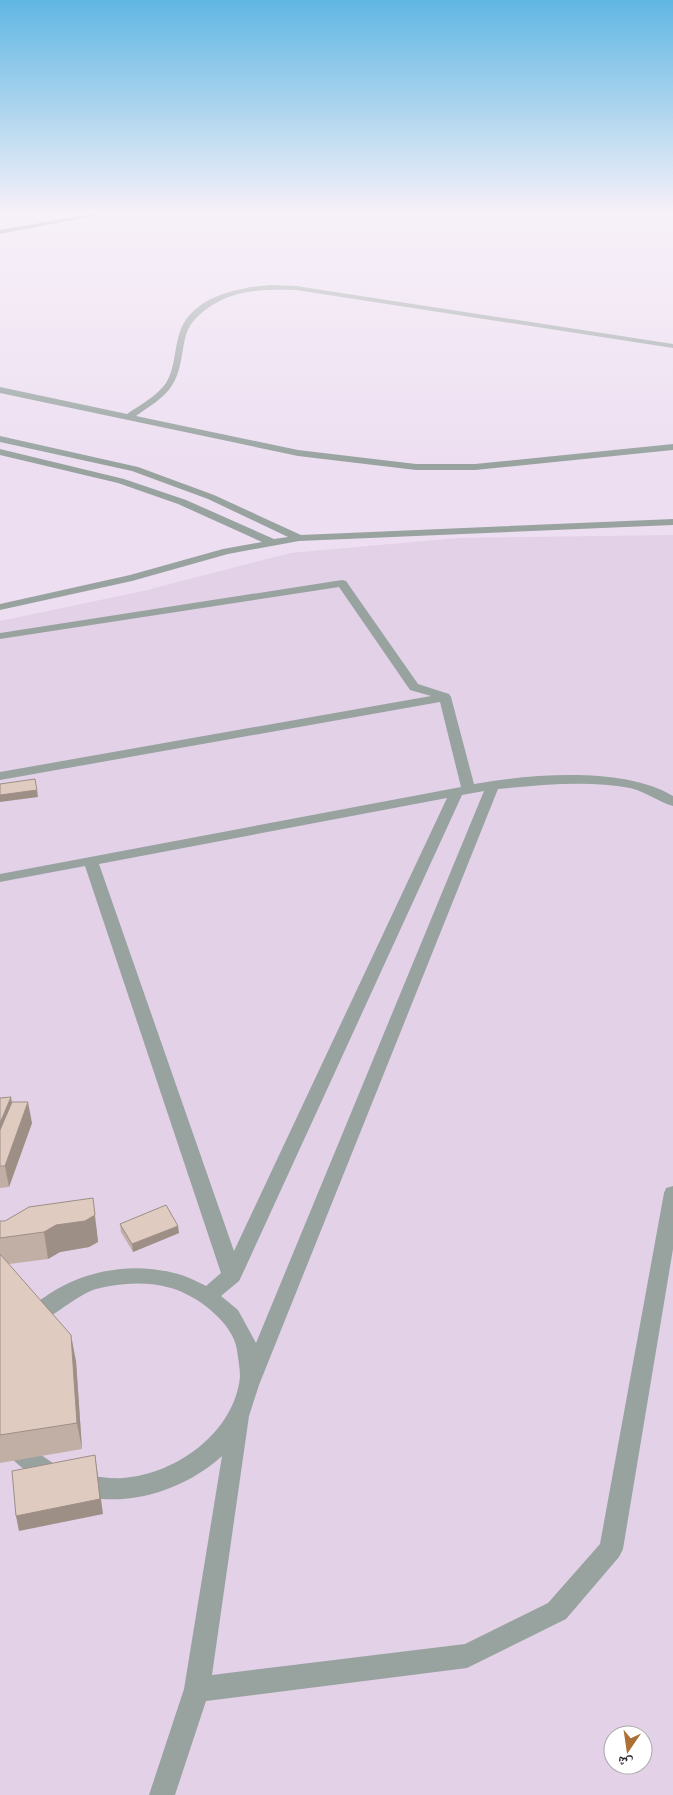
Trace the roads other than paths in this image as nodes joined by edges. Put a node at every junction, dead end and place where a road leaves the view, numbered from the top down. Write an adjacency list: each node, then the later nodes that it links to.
1 (222, 296): 5 (street)
2 (346, 296): 3 (street)
3 (673, 346)
4 (0, 390): 5 (street)
5 (128, 418): 7 (street)
6 (0, 439): 10 (street)
7 (673, 447)
8 (0, 452): 11 (street)
9 (673, 522): 10 (street)
10 (299, 538): 11 (street)
11 (274, 543): 12 (street)
12 (0, 607)
13 (0, 636): 14 (street)
14 (445, 697): 15 (street); 17 (street)
15 (0, 776)
16 (493, 785): 17 (street); 18 (street); 25 (street)
17 (462, 792): 19 (street); 22 (street)
18 (673, 802)
19 (91, 861): 20 (street); 22 (street)
20 (0, 878)
21 (673, 1193): 28 (street)
22 (232, 1274): 23 (street)
23 (209, 1295): 24 (street); 25 (street)
24 (16, 1337)
25 (251, 1382): 27 (street)
26 (0, 1410): 27 (street)
27 (239, 1417): 28 (street)
28 (197, 1689): 29 (street)
29 (162, 1795)

